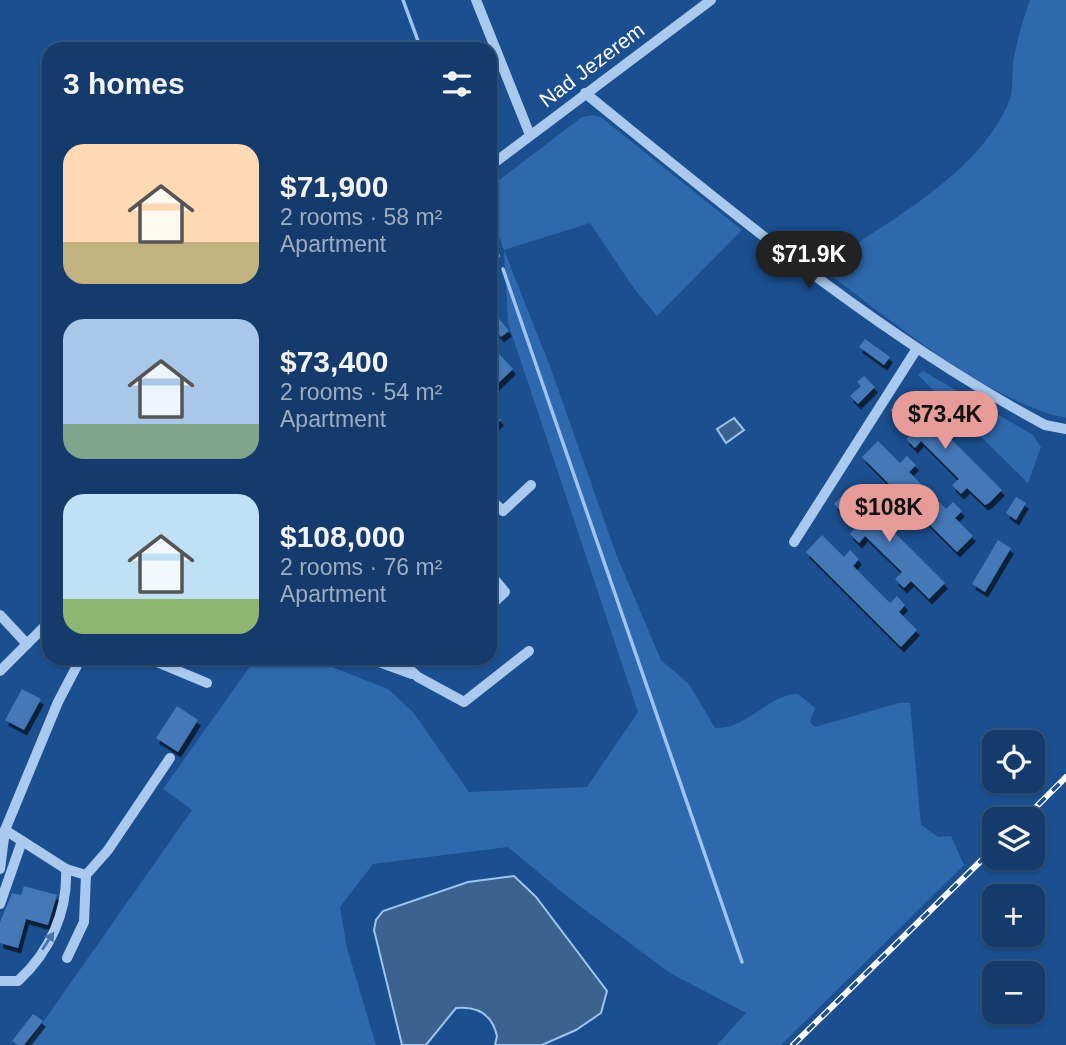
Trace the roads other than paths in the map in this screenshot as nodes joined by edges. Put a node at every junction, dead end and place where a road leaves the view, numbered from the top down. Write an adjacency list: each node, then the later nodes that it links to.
1 (476, 0): 3 (street)
2 (711, 0): 5 (street, Nad Jezerem)
3 (493, 42)
4 (497, 52): 6 (street)
5 (585, 93): 6 (street, Nad Jezerem); 8 (street)
6 (530, 135): 7 (street, Nad Jezerem)
7 (497, 161)
8 (915, 350): 9 (street); 12 (street)
9 (1066, 429)
10 (531, 485): 11 (street)
11 (497, 505)
12 (794, 542)
13 (497, 582): 14 (street)
14 (497, 599)
15 (0, 614): 17 (street)
16 (42, 629): 17 (street)
17 (27, 644): 23 (street)
18 (529, 651): 24 (street)
19 (77, 665): 27 (street)
20 (163, 665): 25 (street)
21 (386, 665): 24 (street)
22 (405, 665): 24 (street)
23 (0, 671)
24 (418, 677)
25 (206, 683)
26 (170, 758): 31 (street)
27 (5, 830): 28 (street); 29 (street)
28 (22, 841): 30 (street); 32 (street)
29 (0, 869)
30 (66, 869): 31 (street); 34 (street, one-way to 30)
31 (86, 875): 33 (street)
32 (0, 904)
33 (67, 958)
34 (0, 981)

